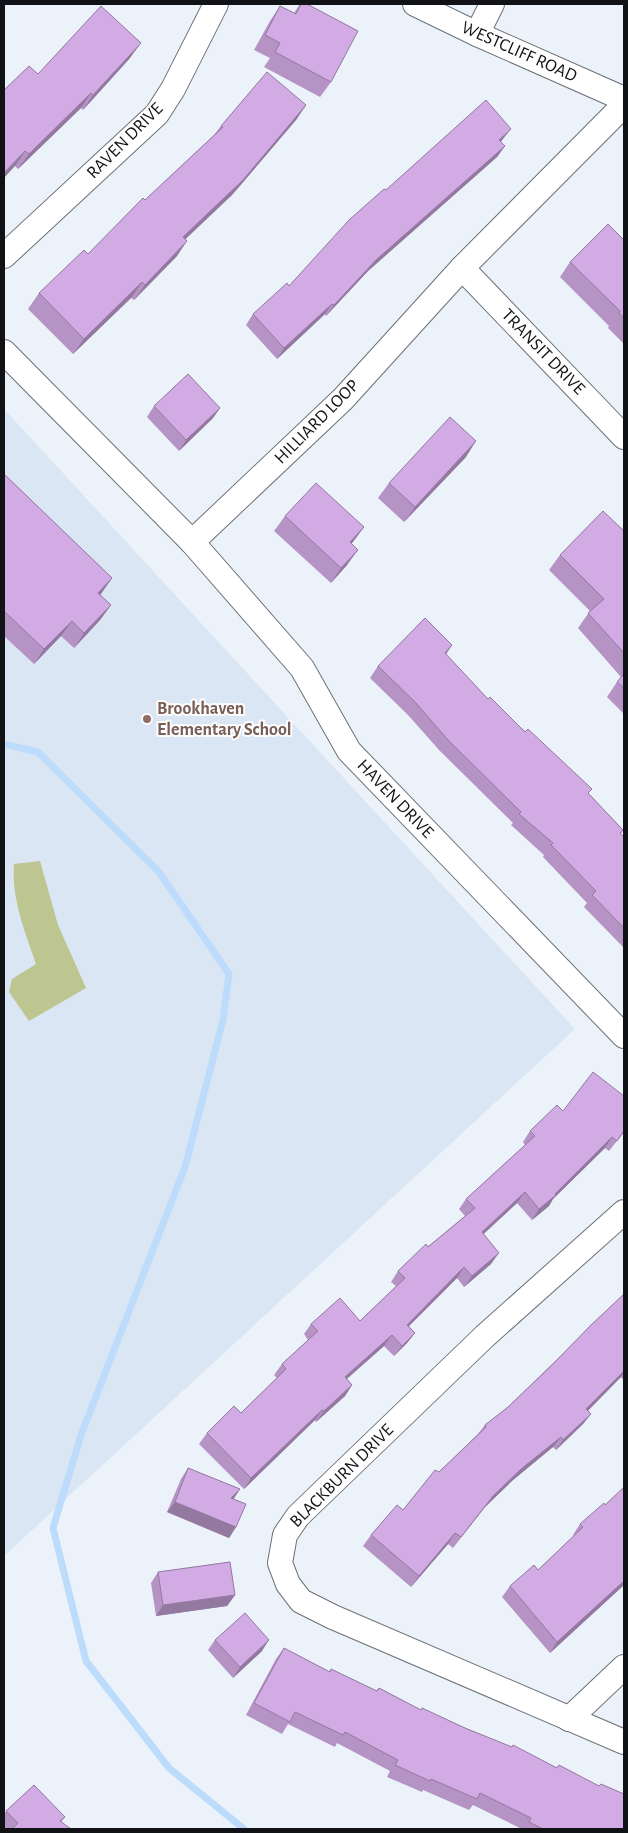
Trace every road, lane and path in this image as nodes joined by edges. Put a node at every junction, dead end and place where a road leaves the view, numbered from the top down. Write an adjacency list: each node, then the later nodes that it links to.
1 (216, 4): 7 (street, RAVEN DRIVE)
2 (416, 4): 4 (street, WESTCLIFF ROAD)
3 (492, 4): 4 (street)
4 (477, 34): 5 (street, WESTCLIFF ROAD)
5 (624, 99)
6 (624, 105): 8 (street, HILLIARD LOOP)
7 (4, 256)
8 (462, 268): 10 (street, TRANSIT DRIVE); 11 (street, HILLIARD LOOP)
9 (4, 352): 11 (street)
10 (624, 437)
11 (192, 542): 12 (street, HAVEN DRIVE)
12 (624, 1036)
13 (624, 1212): 15 (street, BLACKBURN DRIVE)
14 (624, 1667): 15 (street)
15 (569, 1719): 16 (street, BLACKBURN DRIVE)
16 (624, 1742)

